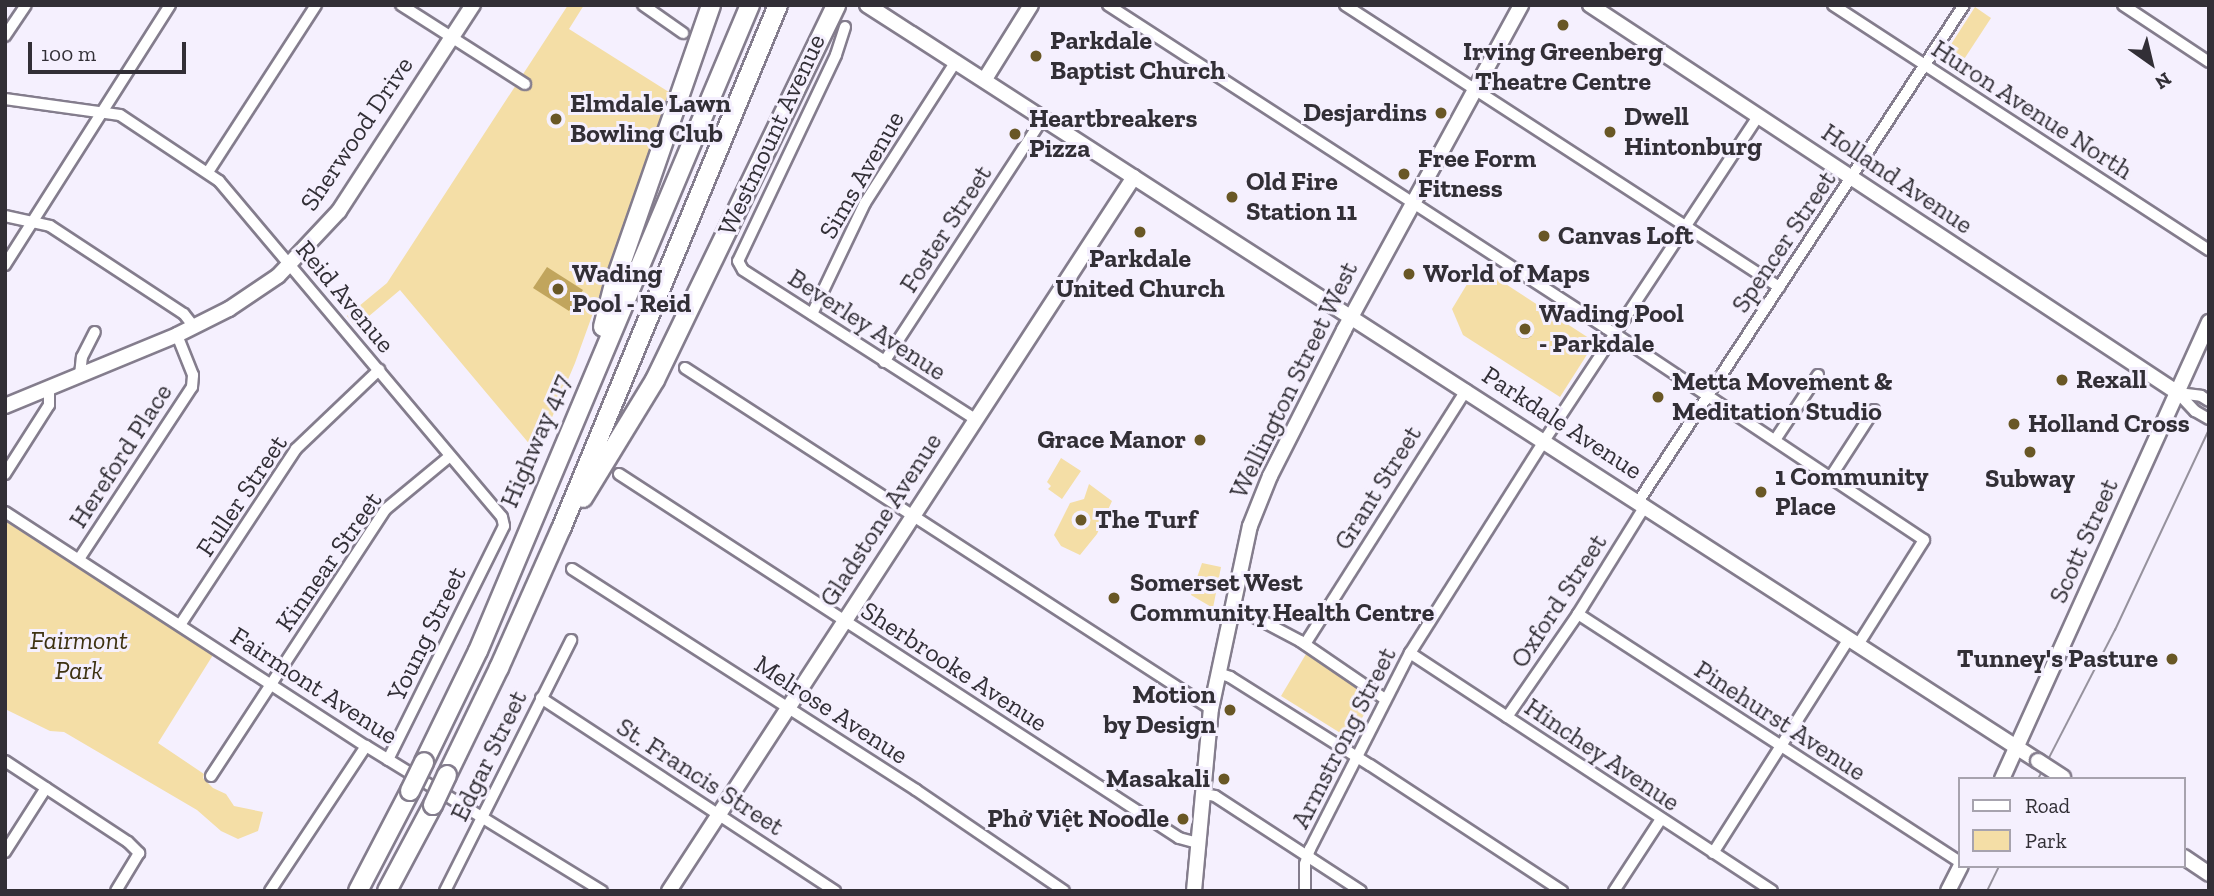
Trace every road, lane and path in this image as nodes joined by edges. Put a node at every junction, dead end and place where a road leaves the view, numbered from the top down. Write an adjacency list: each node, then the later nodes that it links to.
1 (26, 5): 22 (street)
2 (170, 5): 31 (street)
3 (316, 5): 34 (street)
4 (401, 5): 23 (street)
5 (472, 5): 23 (main road, Sherwood Drive)
6 (643, 5): 21 (street)
7 (711, 5): 58 (highway)
8 (750, 5): 58 (highway, Highway 417)
9 (778, 5): 78 (highway)
10 (836, 5): 78 (highway)
11 (867, 5): 24 (main road, Parkdale Avenue)
12 (1031, 5): 27 (main road)
13 (1108, 5): 37 (street)
14 (1345, 5): 29 (street)
15 (1521, 5): 29 (main road, Wellington Street West)
16 (1590, 5): 33 (main road, Holland Avenue)
17 (1833, 5): 26 (street, Huron Avenue North)
18 (1964, 5): 26 (street, Spencer Street)
19 (2123, 5): 25 (street)
20 (845, 27): 42 (street, Westmount Avenue)
21 (683, 33)
22 (5, 36)
23 (452, 38): 28 (street); 44 (main road, Sherwood Drive)
24 (956, 61): 27 (main road, Parkdale Avenue); 46 (street, Sims Avenue)
25 (2209, 62)
26 (1925, 65): 36 (street, Spencer Street); 41 (street, Huron Avenue North)
27 (989, 82): 32 (main road, Parkdale Avenue)
28 (525, 84)
29 (1475, 89): 37 (main road, Wellington Street West); 40 (street)
30 (5, 99): 31 (street, Reid Avenue)
31 (103, 111): 34 (street, Reid Avenue); 39 (street)
32 (1037, 114): 35 (main road, Parkdale Avenue); 53 (street, Foster Street)
33 (1758, 116): 36 (main road, Holland Avenue); 40 (street, Armstrong Street)
34 (208, 172): 44 (street, Reid Avenue)
35 (1134, 177): 47 (main road, Parkdale Avenue); 67 (main road, Gladstone Avenue)
36 (1852, 178): 45 (street, Spencer Street); 61 (main road, Holland Avenue)
37 (1412, 202): 47 (main road, Wellington Street West); 51 (street)
38 (5, 216): 39 (street)
39 (32, 221): 43 (street); 49 (street)
40 (1684, 226): 45 (street); 51 (street, Armstrong Street)
41 (2209, 250)
42 (737, 261): 46 (street, Beverley Avenue)
43 (5, 264)
44 (290, 264): 49 (main road, Sherwood Drive); 55 (street, Reid Avenue)
45 (1779, 287): 62 (street, Spencer Street)
46 (812, 314): 53 (street, Beverley Avenue)
47 (1351, 316): 60 (main road, Parkdale Avenue); 81 (main road, Wellington Street West)
48 (2209, 322): 61 (main road, Scott Street)
49 (194, 327): 52 (main road, Sherwood Drive)
50 (95, 332): 56 (street)
51 (1615, 334): 62 (street); 69 (street, Armstrong Street)
52 (177, 335): 56 (main road, Sherwood Drive); 79 (street, Hereford Place)
53 (884, 362): 67 (street, Beverley Avenue)
54 (685, 368): 76 (street)
55 (379, 370): 70 (street, Reid Avenue); 84 (street, Fuller Street)
56 (80, 375): 59 (main road, Sherwood Drive)
57 (1818, 375): 68 (street)
58 (590, 380): 120 (highway, Highway 417, bridge)
59 (49, 388): 64 (main road, Sherwood Drive); 71 (street)
60 (1466, 390): 69 (main road, Parkdale Avenue); 87 (street, Grant Street)
61 (2178, 393): 63 (street); 66 (street); 98 (main road, Scott Street)
62 (1708, 397): 68 (street); 74 (street, Spencer Street)
63 (2208, 401)
64 (5, 406)
65 (1874, 410): 73 (street)
66 (2205, 417)
67 (976, 421): 76 (main road, Gladstone Avenue)
68 (1775, 440): 73 (street)
69 (1544, 441): 74 (main road, Parkdale Avenue); 88 (street, Armstrong Street)
70 (450, 456): 77 (street, Reid Avenue); 90 (street, Kinnear Street)
71 (5, 474)
72 (619, 474): 83 (street, Sherbrooke Avenue)
73 (1830, 478): 86 (street)
74 (1641, 504): 82 (street, Oxford Street); 86 (main road, Parkdale Avenue)
75 (5, 512): 79 (street, Fairmont Avenue)
76 (912, 516): 83 (main road, Gladstone Avenue); 94 (street)
77 (504, 526): 100 (street, Young Street)
78 (561, 529): 121 (highway, bridge)
79 (79, 559): 84 (street, Fairmont Avenue)
80 (572, 569): 93 (street, Melrose Avenue)
81 (1232, 608): 87 (street); 89 (main road, Wellington Street West)
82 (1578, 614): 95 (street, Oxford Street); 97 (street, Pinehurst Avenue)
83 (844, 620): 93 (main road, Gladstone Avenue); 110 (street, Sherbrooke Avenue)
84 (180, 625): 90 (street, Fairmont Avenue)
85 (571, 640): 91 (street, Edgar Street)
86 (1853, 642): 97 (street); 98 (main road, Parkdale Avenue)
87 (1305, 644): 92 (street)
88 (1410, 653): 92 (street, Armstrong Street); 95 (street, Hinchey Avenue)
89 (1218, 673): 94 (main road, Wellington Street West); 99 (street)
90 (271, 684): 96 (street, Fairmont Avenue); 102 (street, Kinnear Street)
91 (541, 698): 107 (street, St. Francis Street); 108 (street, Edgar Street)
92 (1385, 699): 99 (street, Armstrong Street)
93 (788, 708): 107 (main road, Gladstone Avenue); 126 (street, Melrose Avenue)
94 (1211, 709): 106 (main road, Wellington Street West)
95 (1507, 717): 109 (street, Hinchey Avenue)
96 (366, 746): 100 (street, Fairmont Avenue); 119 (street)
97 (1781, 747): 112 (street); 115 (street, Pinehurst Avenue)
98 (2017, 748): 103 (main road, Scott Street); 104 (main road, Parkdale Avenue, bridge)
99 (1356, 756): 113 (street, Armstrong Street); 130 (street)
100 (388, 760): 108 (street, Fairmont Avenue)
101 (5, 761): 105 (street)
102 (211, 776)
103 (2003, 777)
104 (2062, 777)
105 (46, 788): 111 (street); 118 (street)
106 (1204, 794): 110 (main road, Wellington Street West); 113 (street)
107 (718, 814): 124 (main road, Gladstone Avenue); 125 (street, St. Francis Street)
108 (483, 816): 122 (street, Edgar Street); 123 (street, Fairmont Avenue)
109 (1661, 820): 112 (street, Hinchey Avenue); 131 (street)
110 (1198, 844): 127 (main road, Wellington Street West)
111 (5, 852)
112 (1713, 853): 132 (street, Hinchey Avenue)
113 (1307, 856): 128 (street, Armstrong Street); 129 (street)
114 (2186, 859): 117 (main road)
115 (1958, 863)
116 (1958, 868): 133 (main road)
117 (2209, 874)
118 (116, 891)
119 (270, 891)
120 (358, 891)
121 (387, 891)
122 (445, 891)
123 (602, 891)
124 (669, 891)
125 (835, 891)
126 (1064, 891)
127 (1195, 891)
128 (1305, 891)
129 (1361, 891)
130 (1562, 891)
131 (1614, 891)
132 (1772, 891)
133 (1948, 891)

